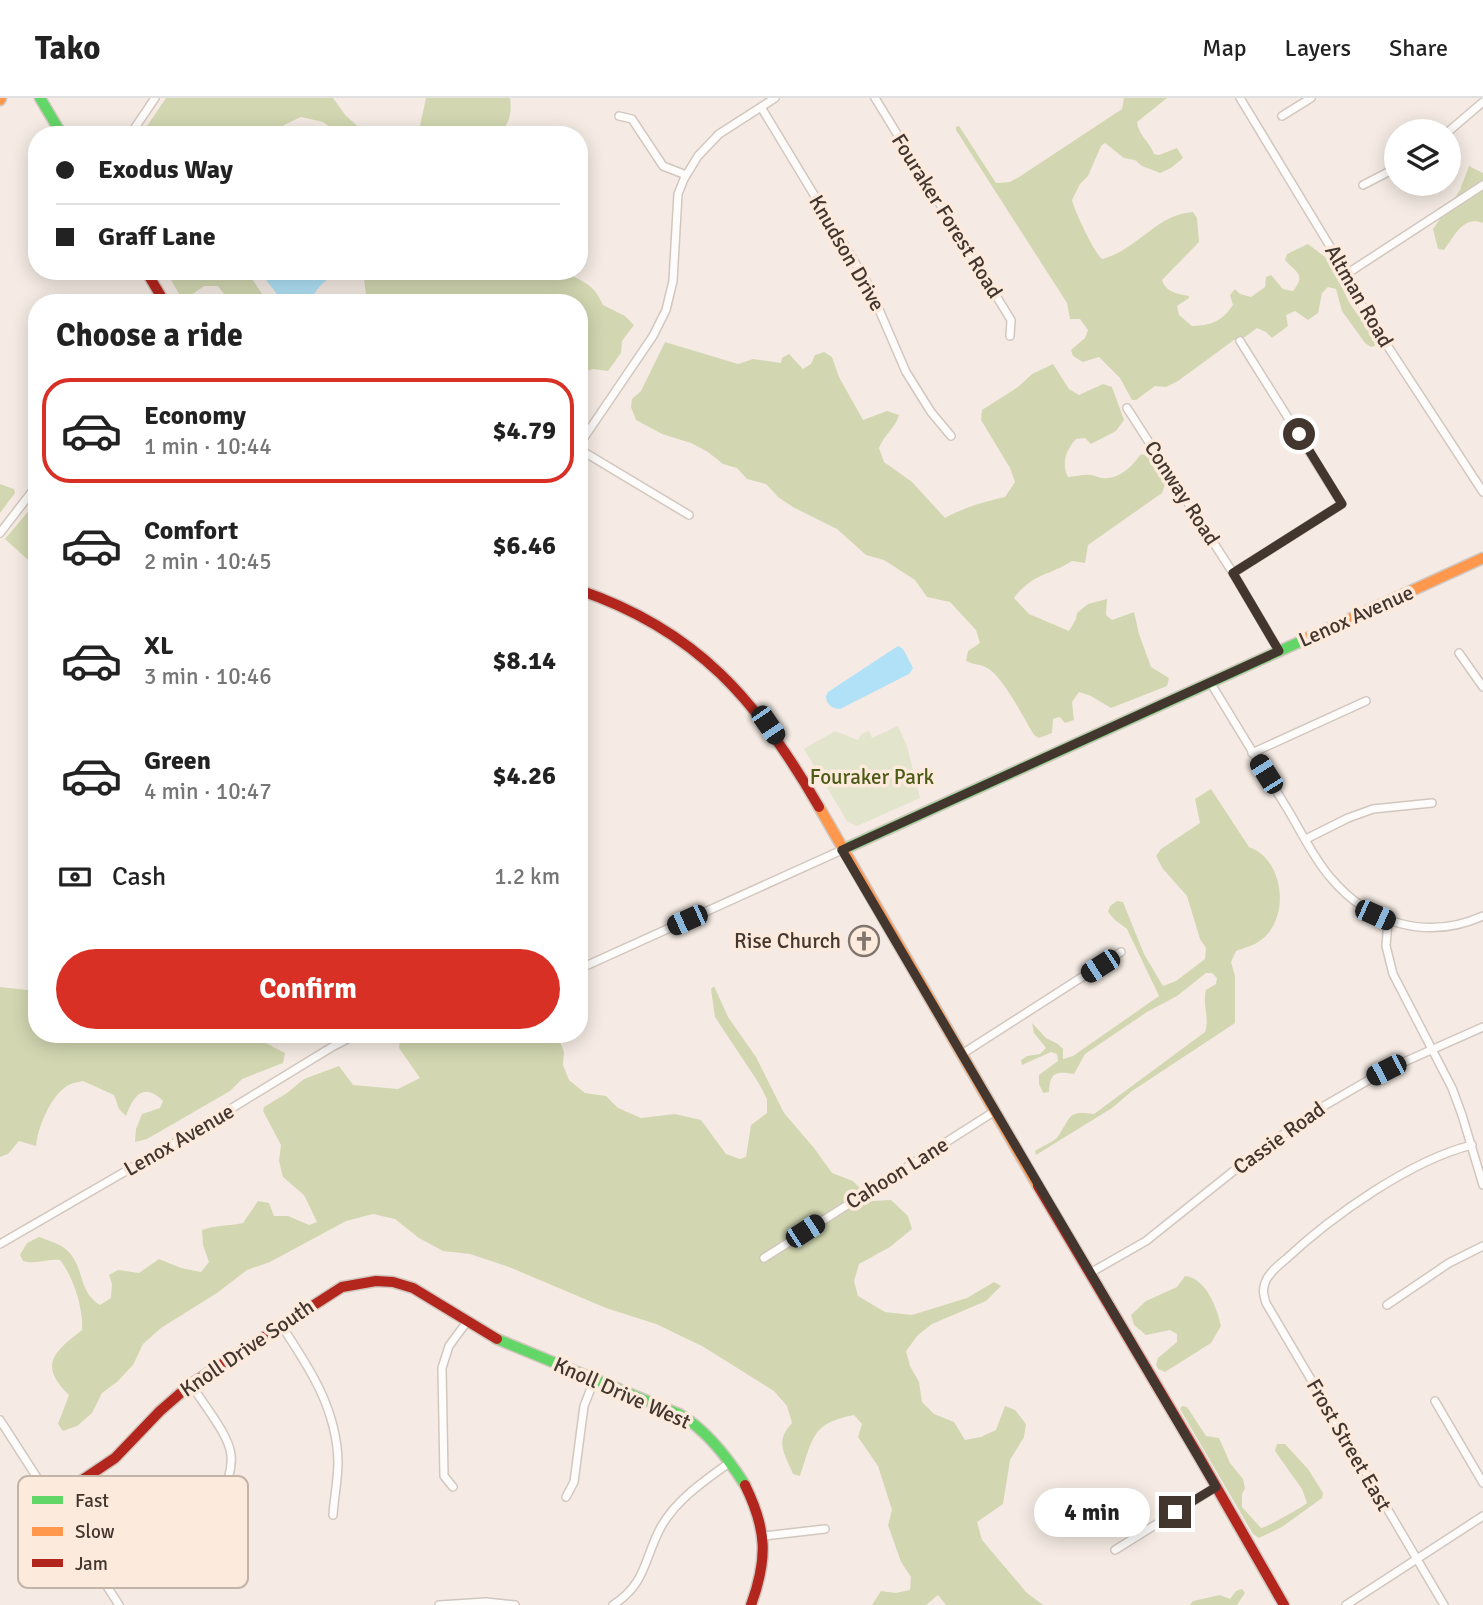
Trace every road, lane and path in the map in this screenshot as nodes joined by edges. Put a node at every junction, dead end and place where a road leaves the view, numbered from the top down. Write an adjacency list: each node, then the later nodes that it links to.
1 (40, 98): 12 (street)
2 (155, 98): 13 (street)
3 (775, 98): 8 (street)
4 (875, 98): 19 (street, Fouraker Forest Road)
5 (1240, 98): 18 (street, Altman Road)
6 (1311, 98): 10 (street)
7 (1483, 102): 11 (street)
8 (761, 107): 15 (street); 23 (street, Knudson Drive)
9 (619, 116): 15 (street)
10 (1282, 116)
11 (1461, 120)
12 (57, 126)
13 (136, 126)
14 (1384, 174): 16 (street)
15 (686, 175): 22 (street)
16 (1363, 185)
17 (1483, 185): 18 (street)
18 (1345, 275): 25 (street, Altman Road)
19 (1010, 336)
20 (1240, 341): 30 (street)
21 (1127, 408): 30 (street, Conway Road)
22 (588, 434)
23 (951, 436)
24 (588, 452): 27 (street)
25 (1483, 492)
26 (28, 497): 28 (street)
27 (689, 514)
28 (0, 533)
29 (1483, 558): 32 (street, Lenox Avenue)
30 (1233, 573): 32 (street, Conway Road)
31 (588, 593): 40 (street)
32 (1279, 651): 34 (street, Lenox Avenue)
33 (1459, 653): 35 (street)
34 (1210, 682): 37 (street); 40 (street, Lenox Avenue)
35 (1483, 687)
36 (1366, 701): 37 (street)
37 (1252, 752): 39 (street)
38 (1432, 803): 39 (street)
39 (1306, 839): 42 (street)
40 (842, 850): 44 (street, Lenox Avenue); 48 (street)
41 (1483, 916): 42 (street)
42 (1388, 921): 47 (street)
43 (1121, 952): 48 (street)
44 (588, 961)
45 (1483, 1027): 47 (street, Cassie Road)
46 (342, 1043): 52 (street, Lenox Avenue)
47 (1434, 1049): 50 (street); 55 (street, Cassie Road)
48 (962, 1054): 49 (street)
49 (995, 1111): 54 (street, Cahoon Lane); 55 (street)
50 (1472, 1145): 51 (street); 76 (street, Frost Street East)
51 (1483, 1185)
52 (0, 1244)
53 (1483, 1246): 56 (street)
54 (764, 1258)
55 (1090, 1273): 68 (street)
56 (1387, 1305)
57 (466, 1323): 58 (street, Knoll Drive South); 59 (street, Knoll Drive West); 69 (street)
58 (281, 1325): 60 (street, Knoll Drive South); 71 (street)
59 (595, 1378): 63 (street, Knoll Drive West); 70 (street)
60 (191, 1384): 65 (street, Knoll Drive South); 66 (street)
61 (1435, 1401): 67 (street)
62 (0, 1420): 64 (street)
63 (729, 1463): 74 (street, Knoll Drive West); 81 (street)
64 (35, 1476)
65 (88, 1476)
66 (228, 1476)
67 (1483, 1483)
68 (1216, 1487): 75 (street); 83 (street)
69 (453, 1488)
70 (566, 1497)
71 (332, 1516)
72 (1483, 1516): 76 (street)
73 (825, 1529): 74 (street)
74 (764, 1536): 82 (street, Knoll Drive West)
75 (1115, 1550)
76 (1416, 1560): 84 (street); 85 (street, Frost Street East)
77 (108, 1588): 78 (street)
78 (119, 1605)
79 (439, 1605): 80 (street)
80 (515, 1605)
81 (613, 1605)
82 (751, 1605)
83 (1284, 1605)
84 (1346, 1605)
85 (1444, 1605)

